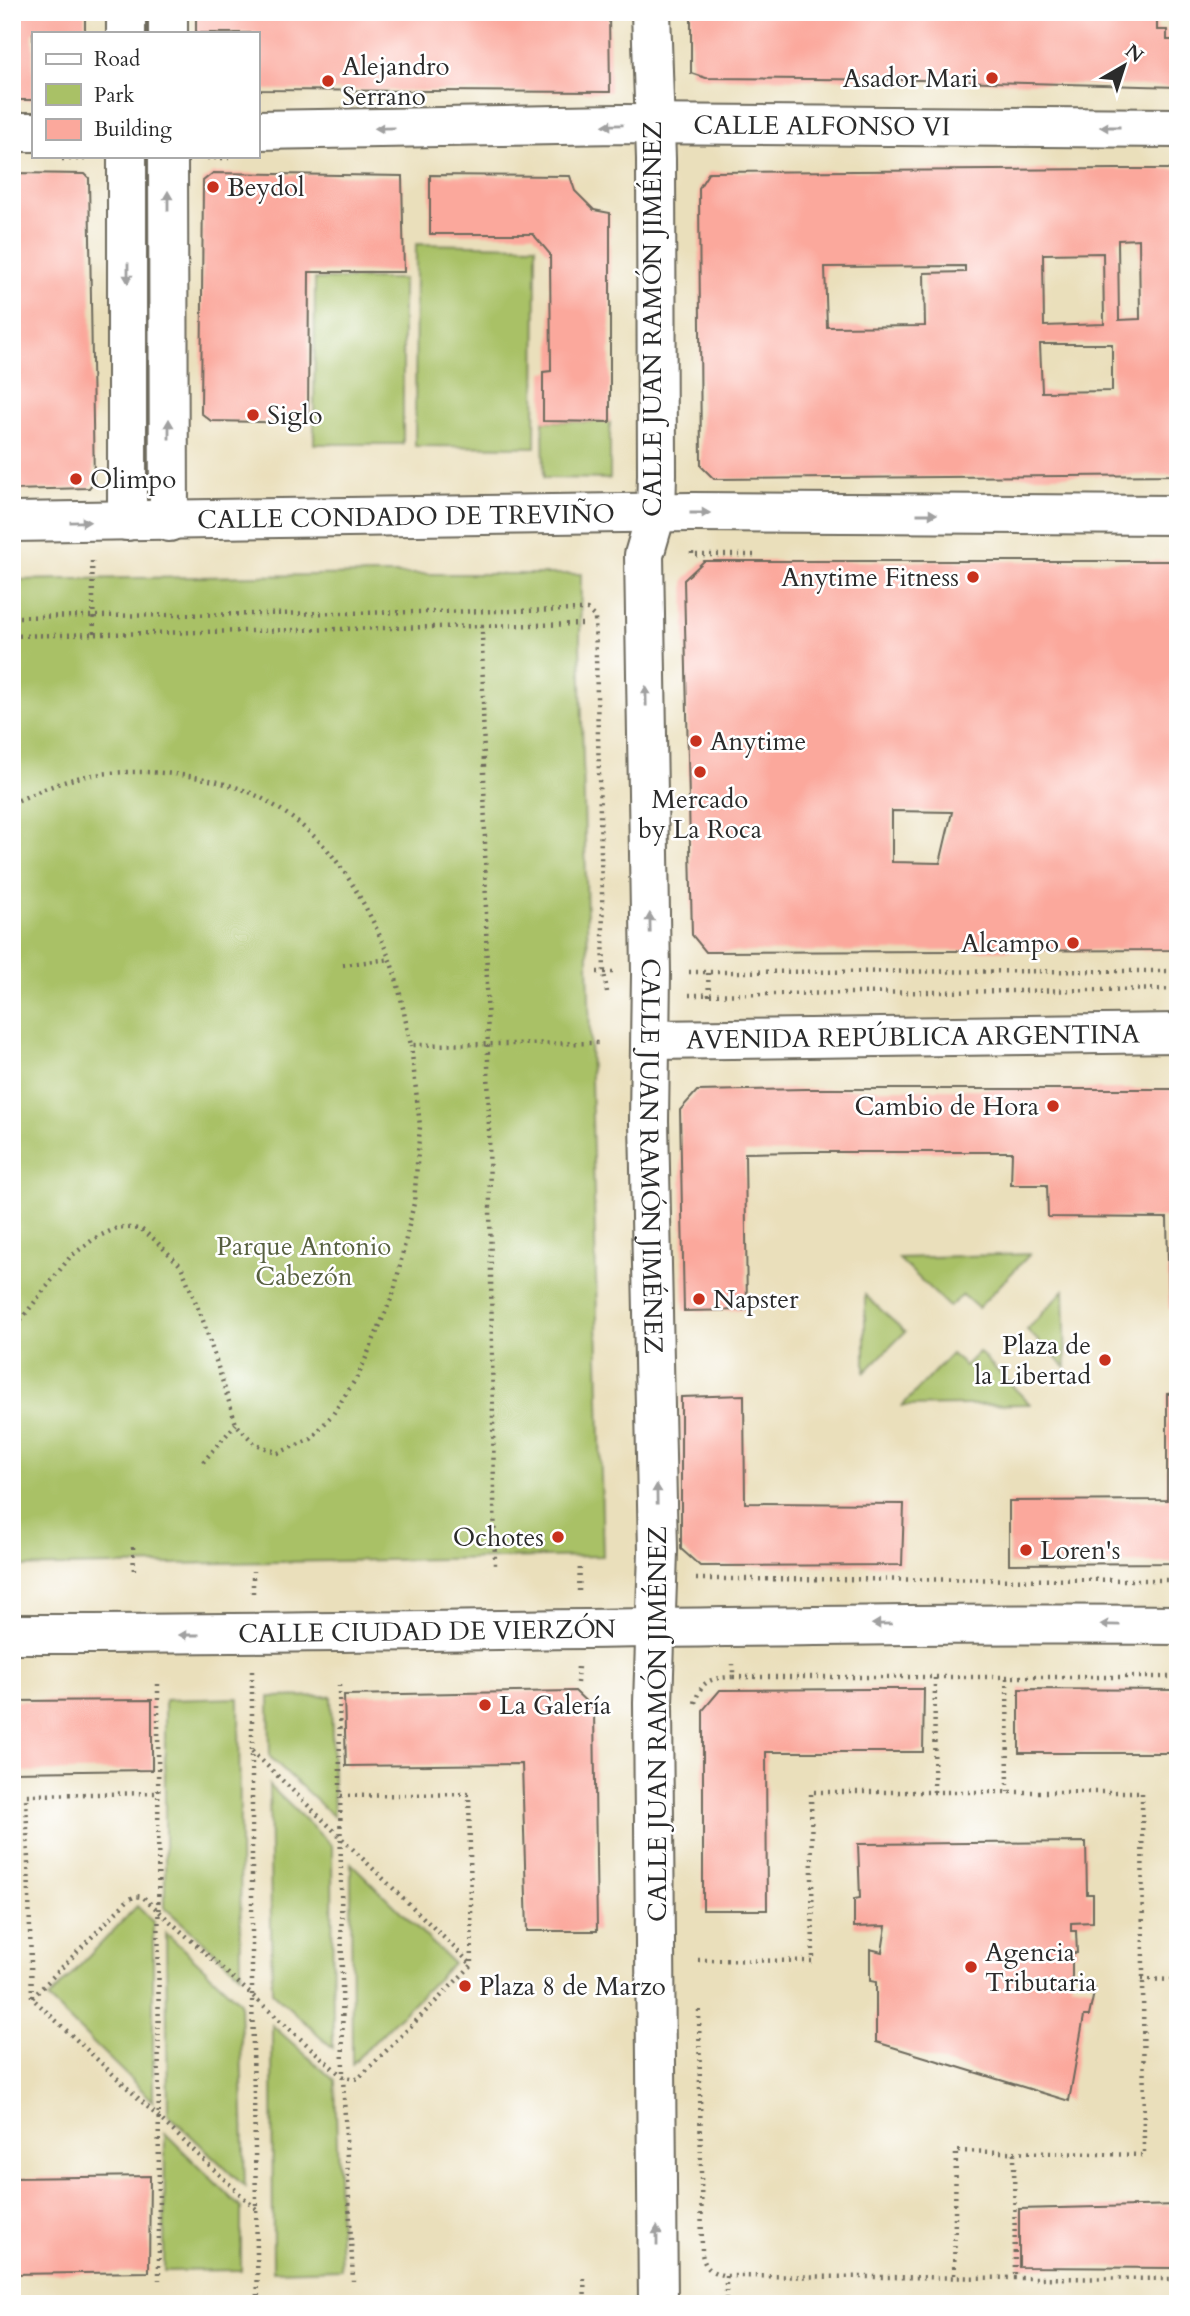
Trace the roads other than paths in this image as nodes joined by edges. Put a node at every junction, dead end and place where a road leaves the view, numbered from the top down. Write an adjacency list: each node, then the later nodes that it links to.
1 (126, 12): 4 (street)
2 (168, 12): 5 (street)
3 (651, 12): 6 (street, CALLE JUAN RAMÓN JIMÉNEZ)
4 (126, 32)
5 (168, 32)
6 (654, 125): 7 (street, CALLE ALFONSO VI, one-way to 6); 8 (street, CALLE ALFONSO VI, one-way to 8); 13 (street, CALLE JUAN RAMÓN JIMÉNEZ)
7 (1178, 128)
8 (259, 130)
9 (12, 132): 10 (street)
10 (32, 132)
11 (127, 158): 15 (street, one-way to 15)
12 (168, 158): 17 (street, one-way to 12)
13 (656, 514): 14 (street, CALLE CONDADO DE TREVIÑO, one-way to 14); 17 (street, CALLE CONDADO DE TREVIÑO); 19 (street, CALLE JUAN RAMÓN JIMÉNEZ, one-way to 13)
14 (1178, 515)
15 (127, 521): 16 (street, CALLE CONDADO DE TREVIÑO, one-way to 15); 17 (street, CALLE CONDADO DE TREVIÑO)
16 (12, 522)
17 (169, 522)
18 (1178, 1033): 19 (street, AVENIDA REPÚBLICA ARGENTINA)
19 (651, 1040): 21 (street, CALLE JUAN RAMÓN JIMÉNEZ, one-way to 19)
20 (1178, 1625): 21 (street, CALLE CIUDAD DE VIERZÓN, one-way to 21)
21 (654, 1628): 22 (street, CALLE CIUDAD DE VIERZÓN, one-way to 22); 23 (street, CALLE JUAN RAMÓN JIMÉNEZ, one-way to 21)
22 (12, 1634)
23 (658, 2304)

